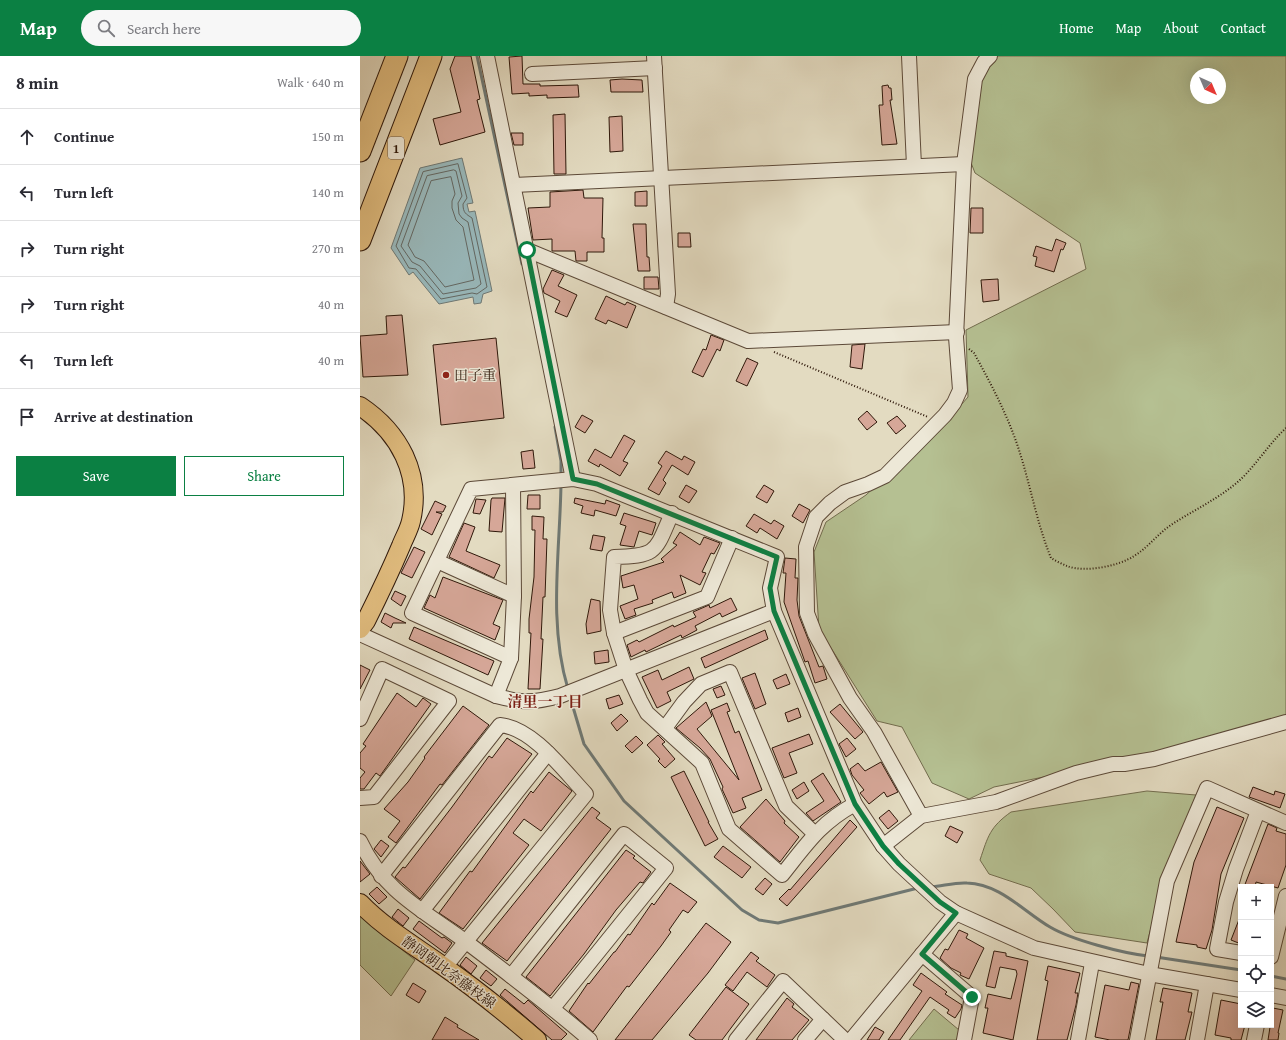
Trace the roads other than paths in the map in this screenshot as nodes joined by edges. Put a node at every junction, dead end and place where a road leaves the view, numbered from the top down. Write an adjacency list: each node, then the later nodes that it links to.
1 (397, 56): 8 (highway)
2 (431, 56): 13 (highway, 1)
3 (487, 56): 12 (street)
4 (909, 56): 10 (street)
5 (990, 56): 9 (street)
6 (655, 62): 7 (street); 11 (street)
7 (532, 74)
8 (360, 151)
9 (964, 164): 10 (street); 16 (street)
10 (914, 166): 11 (street)
11 (662, 178): 12 (street); 15 (street)
12 (514, 185): 14 (street)
13 (360, 240)
14 (527, 250): 15 (street); 19 (street)
15 (666, 307): 16 (street)
16 (957, 334): 40 (street)
17 (360, 406): 27 (main road)
18 (360, 420): 26 (main road)
19 (573, 479): 20 (street); 21 (street)
20 (513, 485): 23 (street); 24 (street)
21 (672, 513): 22 (street); 28 (street)
22 (732, 538): 25 (street); 28 (street)
23 (437, 560): 24 (street); 30 (street)
24 (514, 596): 30 (street)
25 (774, 611): 31 (street); 38 (street)
26 (360, 618)
27 (360, 629)
28 (614, 633): 31 (street)
29 (360, 634): 32 (street)
30 (511, 658): 32 (street)
31 (626, 670): 32 (street); 35 (street)
32 (496, 696)
33 (360, 719): 37 (street)
34 (1286, 722): 40 (street)
35 (665, 728): 42 (street); 42 (street)
36 (548, 753): 45 (street); 48 (street); 50 (street)
37 (360, 798)
38 (855, 804): 42 (street); 44 (street)
39 (1258, 811): 41 (street); 51 (street); 56 (street)
40 (921, 816): 44 (street)
41 (1286, 823)
42 (815, 834)
43 (360, 841): 45 (street)
44 (883, 846): 49 (street)
45 (382, 876): 48 (street)
46 (1286, 896): 53 (street)
47 (360, 903): 55 (main road, 静岡朝比奈藤枝線)
48 (422, 911): 50 (street)
49 (956, 913): 52 (street); 54 (street)
50 (466, 942): 55 (street); 57 (street)
51 (1238, 952)
52 (922, 954): 70 (street); 71 (street)
53 (1271, 956)
54 (1092, 962): 56 (street); 72 (street)
55 (445, 967): 65 (main road, 静岡朝比奈藤枝線)
56 (1149, 974): 58 (street); 73 (street)
57 (511, 976): 62 (street); 62 (street)
58 (1207, 984): 59 (street); 74 (street)
59 (1238, 989)
60 (1274, 996): 61 (street)
61 (1286, 998)
62 (553, 1008): 66 (street)
63 (823, 1019): 67 (street); 68 (street); 69 (street)
64 (1256, 1028): 75 (street)
65 (537, 1040)
66 (590, 1040)
67 (736, 1040)
68 (805, 1040)
69 (845, 1040)
70 (851, 1040)
71 (964, 1040)
72 (1078, 1040)
73 (1137, 1040)
74 (1197, 1040)
75 (1254, 1040)

